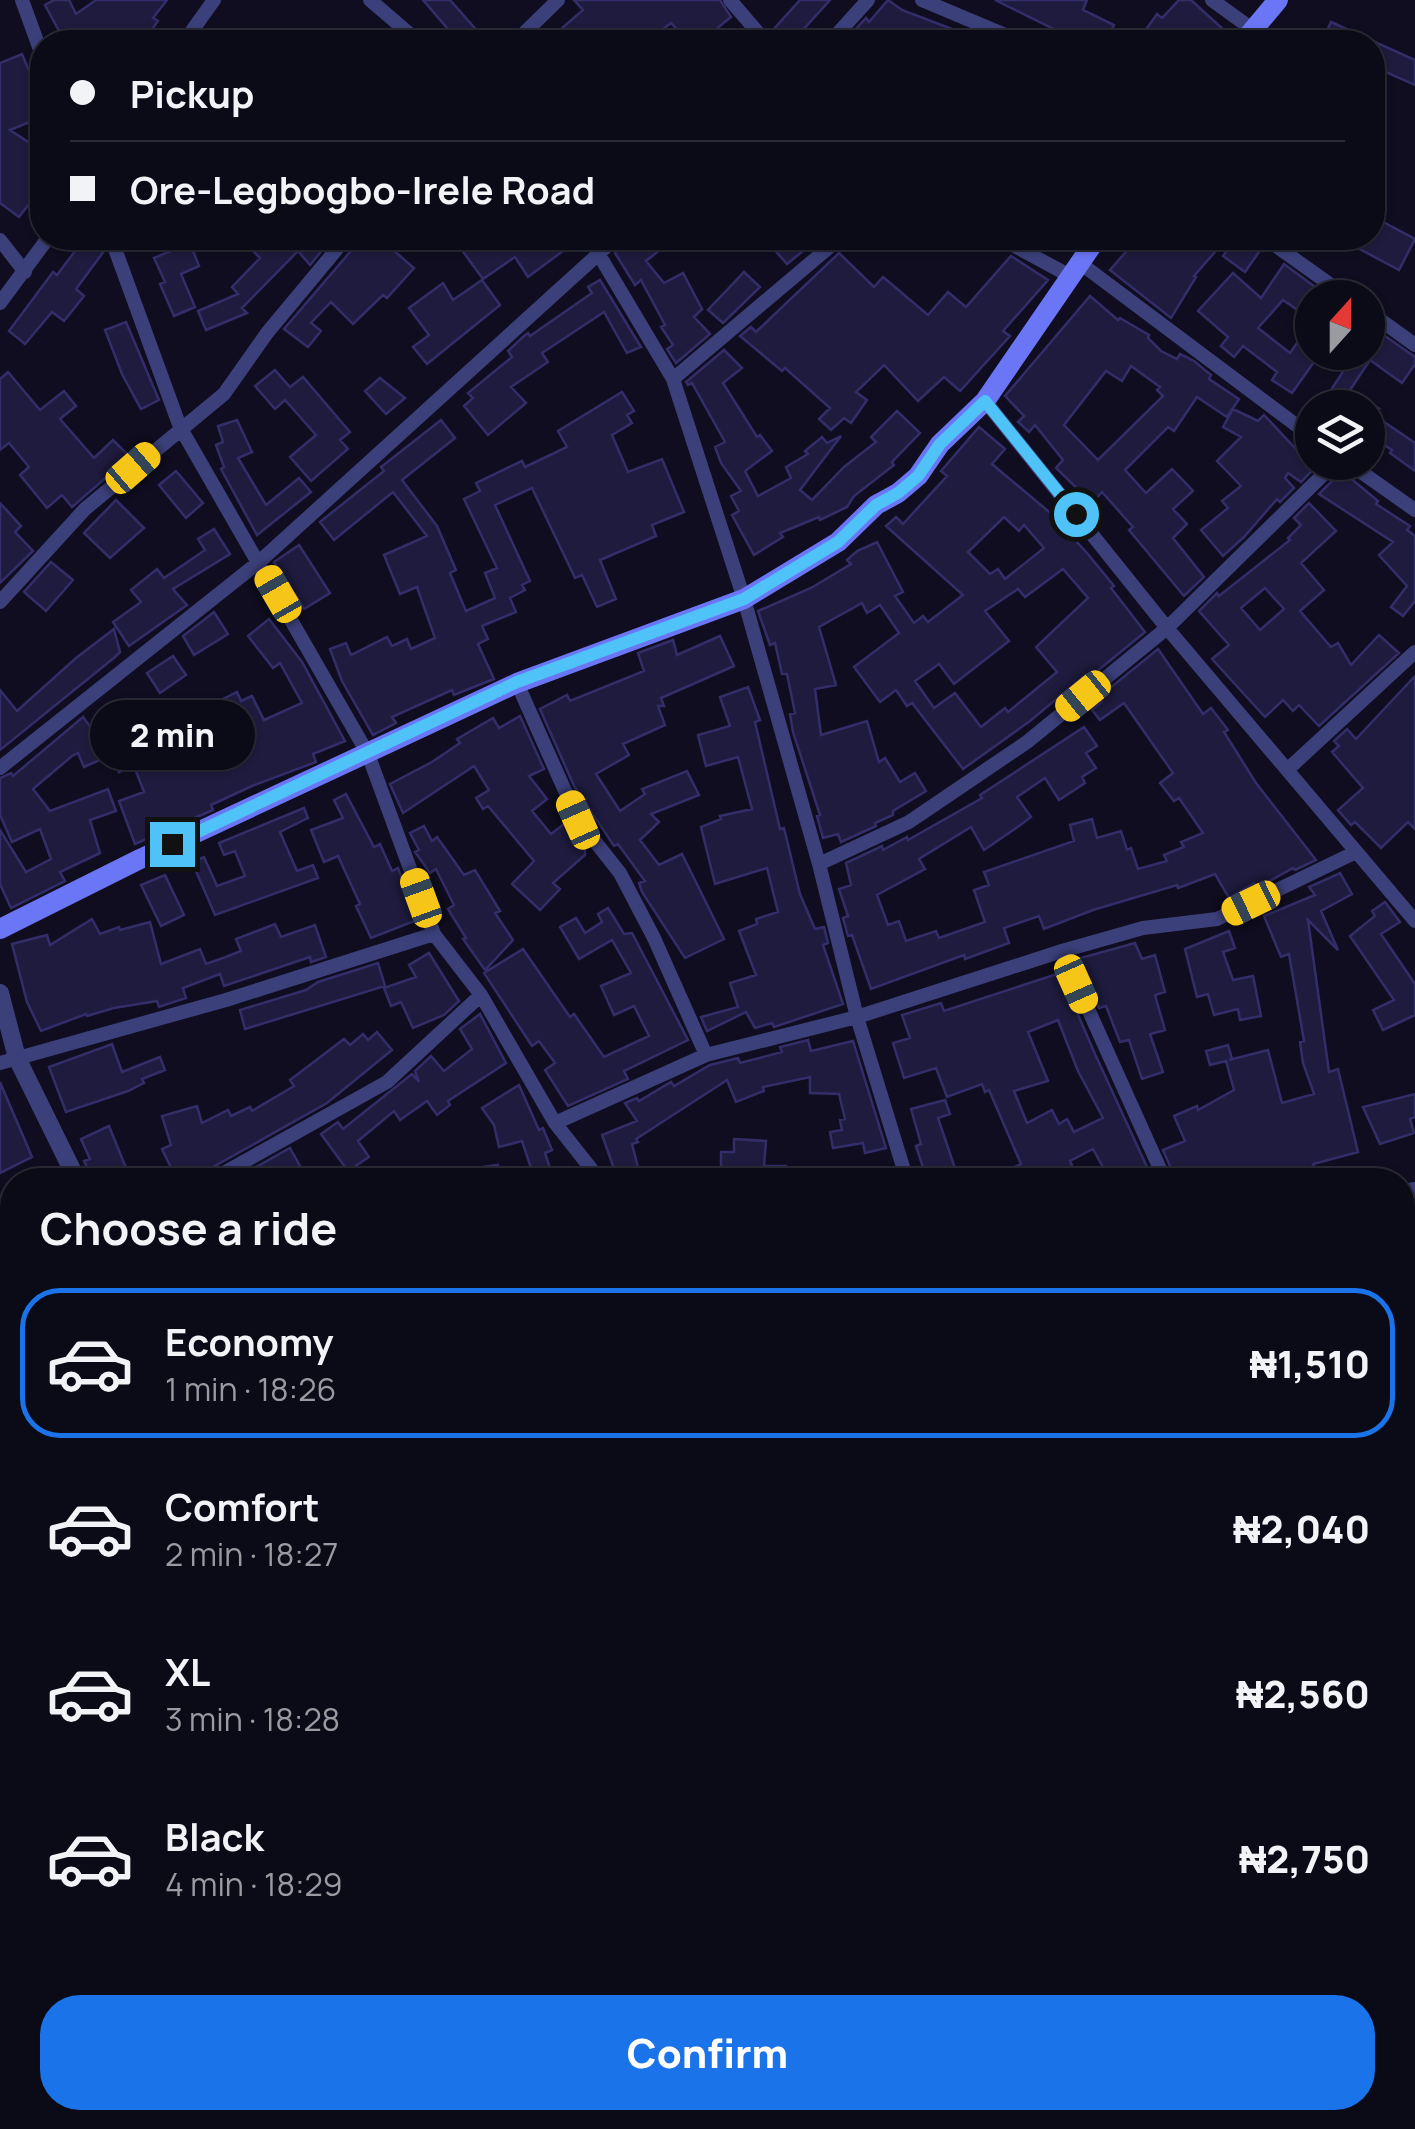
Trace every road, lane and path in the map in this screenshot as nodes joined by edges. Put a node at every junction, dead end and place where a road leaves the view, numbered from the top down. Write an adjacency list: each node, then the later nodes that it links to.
1 (22, 0): 10 (street)
2 (214, 0): 11 (street)
3 (370, 0): 12 (street)
4 (558, 0): 13 (street)
5 (730, 0): 14 (street)
6 (868, 0): 15 (street)
7 (922, 0): 16 (street)
8 (1212, 0): 17 (street)
9 (1278, 0): 18 (main road)
10 (33, 30)
11 (193, 30)
12 (405, 30)
13 (527, 30)
14 (756, 30)
15 (841, 30)
16 (993, 30)
17 (1242, 30)
18 (1253, 30)
19 (0, 240): 29 (street)
20 (40, 250): 29 (street)
21 (115, 250): 37 (street)
22 (336, 250): 37 (street)
23 (826, 250): 34 (street)
24 (1028, 250): 28 (street)
25 (1089, 250): 28 (main road)
26 (1282, 250): 30 (street)
27 (600, 251): 34 (street); 41 (street)
28 (1075, 270): 35 (main road); 36 (street)
29 (24, 272): 31 (street)
30 (1324, 280)
31 (0, 303)
32 (1385, 323): 33 (street)
33 (1415, 345)
34 (673, 378): 42 (street)
35 (985, 401): 42 (main road); 44 (street)
36 (1295, 426)
37 (180, 427): 41 (street); 43 (street)
38 (1318, 480): 44 (street)
39 (1372, 480): 40 (street)
40 (1415, 510)
41 (259, 562): 47 (street); 48 (street)
42 (744, 599): 46 (main road); 51 (street)
43 (0, 602)
44 (1167, 628): 49 (street); 51 (street)
45 (1415, 652): 49 (street)
46 (517, 682): 47 (main road); 59 (street)
47 (368, 754): 53 (main road); 54 (street)
48 (0, 768)
49 (1287, 770): 50 (street)
50 (1354, 853): 52 (street); 55 (street)
51 (819, 864): 58 (street)
52 (1415, 921)
53 (0, 929)
54 (434, 934): 57 (street); 60 (street)
55 (1062, 951): 58 (street); 66 (street)
56 (0, 993): 60 (street)
57 (481, 996): 61 (street); 63 (street)
58 (858, 1016): 59 (street); 65 (street)
59 (706, 1055): 61 (street)
60 (9, 1061): 62 (street)
61 (555, 1123): 64 (street)
62 (70, 1168)
63 (233, 1168)
64 (591, 1168)
65 (903, 1168)
66 (1159, 1168)

